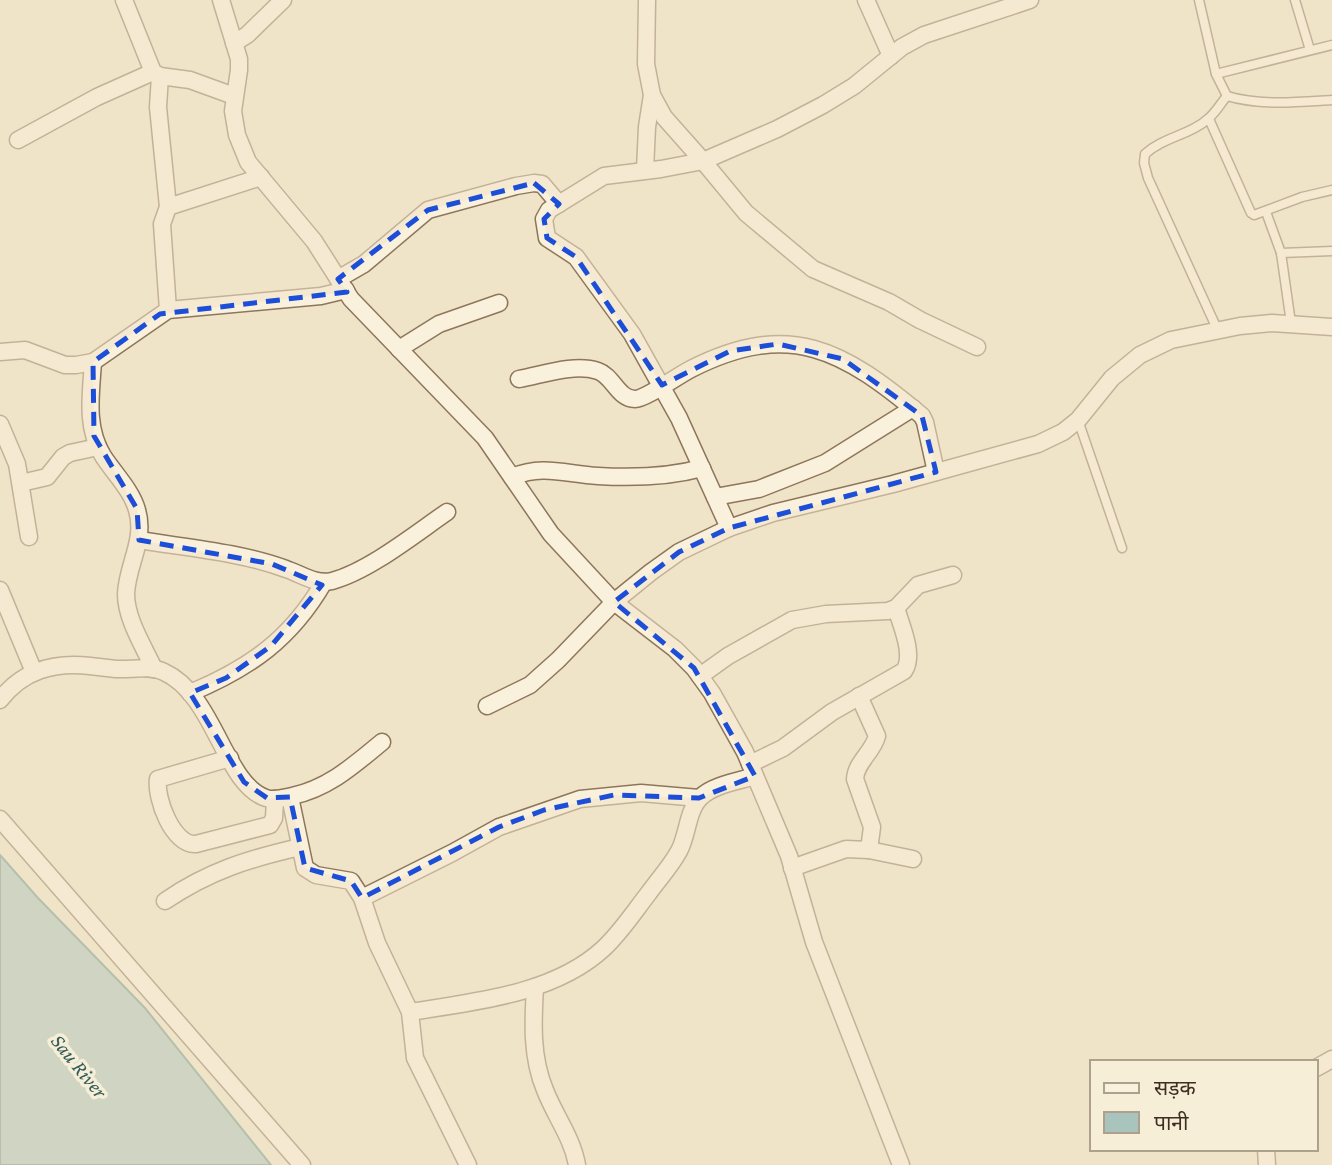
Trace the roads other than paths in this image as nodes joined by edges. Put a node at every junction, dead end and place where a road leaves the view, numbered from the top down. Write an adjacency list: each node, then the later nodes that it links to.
1 (124, 0): 14 (street)
2 (222, 0): 10 (street)
3 (283, 0): 10 (street)
4 (647, 0): 16 (street)
5 (866, 0): 13 (street)
6 (1030, 0): 9 (street)
7 (1199, 0): 15 (lane)
8 (1295, 0): 12 (lane)
9 (978, 8): 13 (street)
10 (234, 43): 17 (street)
11 (1332, 45): 12 (lane)
12 (1310, 50): 15 (lane)
13 (891, 56): 22 (street)
14 (157, 74): 17 (street); 21 (street); 27 (street)
15 (1216, 74): 18 (lane)
16 (652, 95): 22 (street); 23 (street)
17 (234, 96): 24 (street)
18 (1227, 96): 19 (lane); 20 (lane)
19 (1332, 100)
20 (1209, 118): 28 (lane); 36 (lane)
21 (18, 140)
22 (703, 161): 23 (street); 37 (street)
23 (645, 170): 26 (street)
24 (261, 177): 27 (street); 31 (street)
25 (1332, 190): 28 (lane)
26 (559, 204): 31 (street); 42 (street)
27 (168, 207): 33 (street)
28 (1266, 212): 30 (lane)
29 (1332, 251): 30 (lane)
30 (1281, 253): 34 (lane)
31 (342, 285): 33 (street); 38 (street)
32 (499, 303): 38 (street)
33 (168, 310): 40 (street)
34 (1291, 323): 35 (street); 36 (street)
35 (1332, 327)
36 (1218, 331): 44 (street)
37 (977, 346)
38 (399, 349): 49 (street)
39 (0, 352): 40 (street)
40 (93, 362): 46 (street)
41 (519, 379): 42 (street)
42 (662, 385): 43 (street); 47 (street)
43 (913, 408): 48 (street); 51 (street)
44 (1078, 420): 48 (street); 56 (lane)
45 (2, 434): 50 (street)
46 (98, 447): 50 (street); 55 (street)
47 (702, 468): 49 (street); 51 (street)
48 (936, 472): 53 (street)
49 (512, 477): 60 (street)
50 (21, 483): 54 (street)
51 (715, 497): 53 (street)
52 (447, 512): 58 (street)
53 (729, 528): 60 (street)
54 (29, 537)
55 (139, 540): 58 (street); 62 (street)
56 (1122, 548)
57 (953, 575): 61 (street)
58 (324, 582): 65 (street)
59 (0, 590): 63 (street)
60 (614, 602): 64 (street); 68 (street)
61 (896, 608): 64 (street); 66 (street)
62 (154, 669): 63 (street); 65 (street)
63 (34, 672): 67 (street)
64 (700, 676): 71 (street)
65 (190, 693): 70 (street)
66 (859, 696): 71 (street); 76 (street)
67 (0, 700)
68 (487, 706)
69 (382, 742): 72 (street)
70 (229, 758): 72 (street); 72 (street)
71 (752, 770): 73 (street); 78 (street)
72 (282, 798): 75 (street)
73 (699, 798): 79 (street); 81 (street)
74 (0, 819): 83 (street)
75 (300, 847): 79 (street); 80 (street)
76 (869, 850): 77 (street); 78 (street)
77 (913, 859)
78 (792, 868): 86 (street)
79 (362, 898): 82 (street)
80 (165, 901)
81 (535, 986): 82 (street); 85 (street)
82 (410, 1012): 84 (street)
83 (302, 1165)
84 (468, 1165)
85 (577, 1165)
86 (901, 1165)

